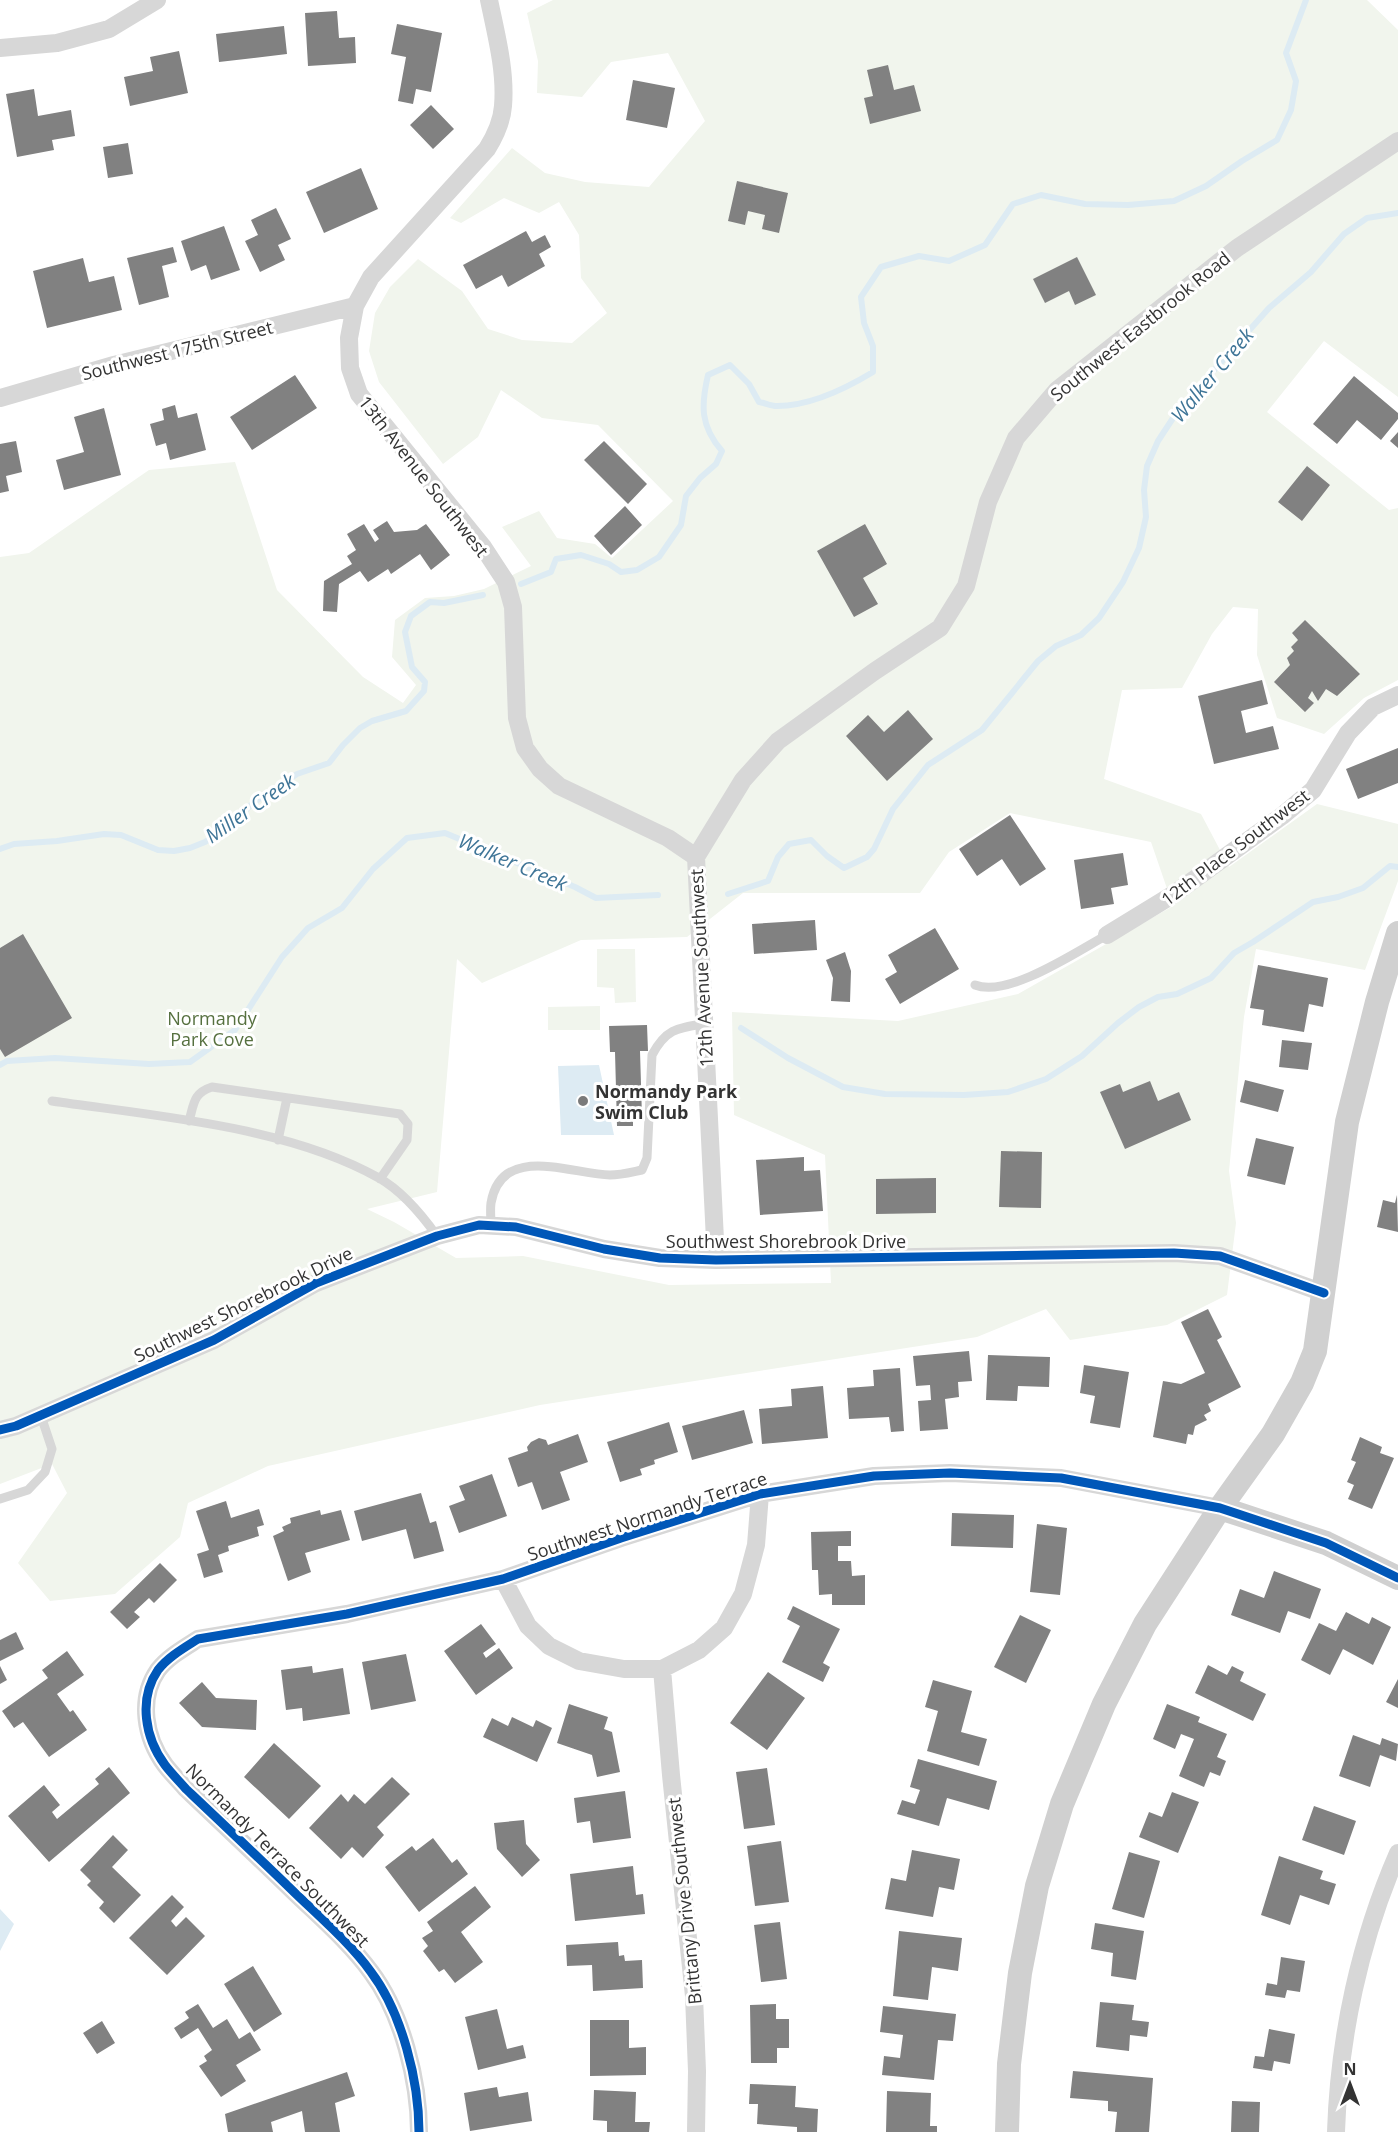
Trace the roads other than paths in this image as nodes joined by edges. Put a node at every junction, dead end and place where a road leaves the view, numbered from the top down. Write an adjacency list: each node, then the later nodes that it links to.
1 (157, 0): 3 (street)
2 (489, 0): 5 (street, 13th Avenue Southwest)
3 (0, 48)
4 (1398, 141): 8 (street, Southwest Eastbrook Road)
5 (355, 306): 6 (street, Southwest 175th Street); 8 (street, 13th Avenue Southwest)
6 (0, 398)
7 (1398, 695): 10 (street, 12th Place Southwest)
8 (696, 857): 12 (street, 12th Avenue Southwest)
9 (1398, 933): 21 (street)
10 (1107, 935): 11 (lane)
11 (975, 985)
12 (704, 1024): 18 (lane); 20 (street, 12th Avenue Southwest)
13 (287, 1098): 15 (lane); 16 (lane); 17 (lane)
14 (52, 1101): 15 (lane)
15 (189, 1121): 16 (lane)
16 (278, 1140): 17 (lane)
17 (380, 1179): 19 (lane)
18 (491, 1226): 19 (street, Southwest Shorebrook Drive); 20 (street, Southwest Shorebrook Drive)
19 (437, 1236): 22 (street, Southwest Shorebrook Drive)
20 (716, 1260): 21 (street, Southwest Shorebrook Drive)
21 (1324, 1293): 26 (street)
22 (41, 1416): 23 (street, Southwest Shorebrook Drive); 25 (lane)
23 (0, 1430)
24 (760, 1494): 26 (street, Southwest Normandy Terrace); 28 (street, Southwest Normandy Terrace); 30 (street)
25 (0, 1499)
26 (1220, 1508): 27 (street, Southwest Normandy Terrace); 34 (street)
27 (1398, 1578)
28 (503, 1579): 29 (street, Southwest Normandy Terrace); 30 (street)
29 (159, 1669): 32 (street, Normandy Terrace Southwest)
30 (662, 1669): 33 (street, Brittany Drive Southwest)
31 (1398, 1853): 35 (street)
32 (419, 2132)
33 (696, 2132)
34 (1007, 2132)
35 (1336, 2132)

